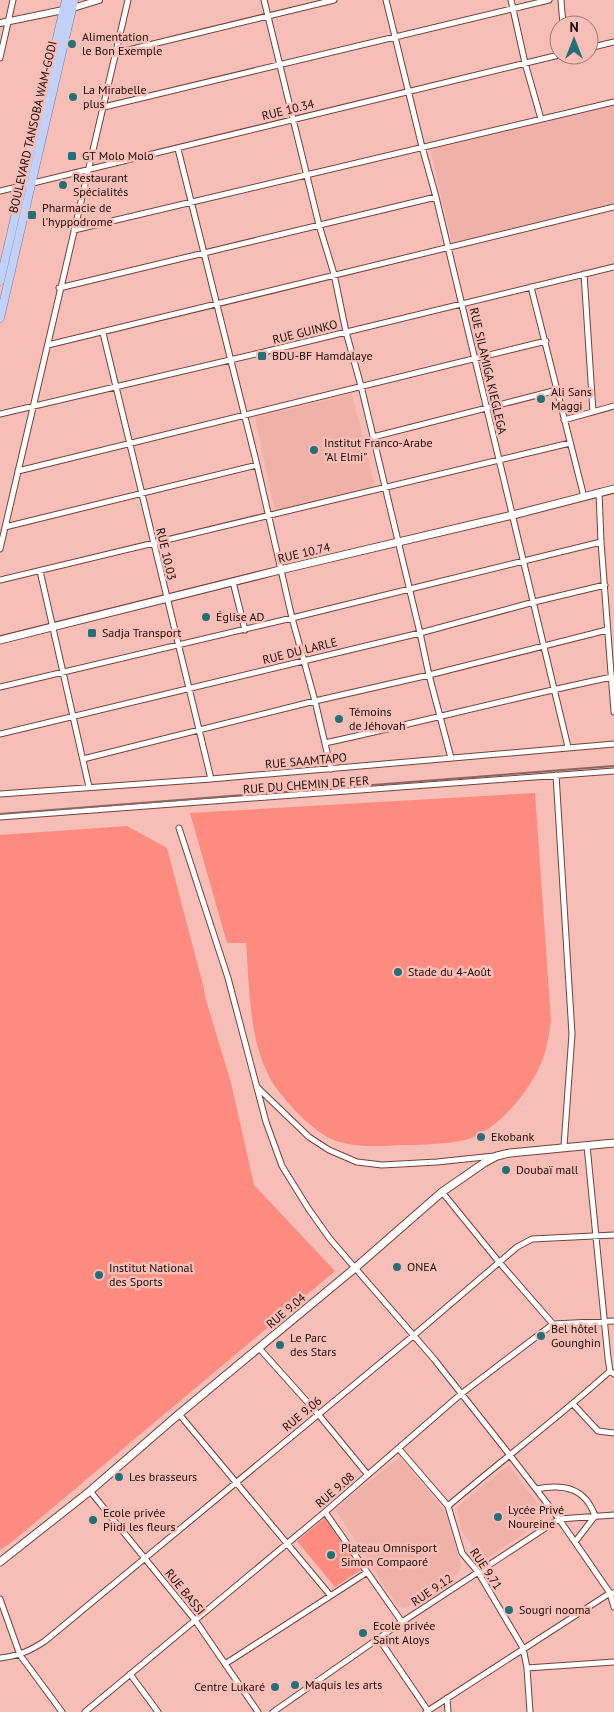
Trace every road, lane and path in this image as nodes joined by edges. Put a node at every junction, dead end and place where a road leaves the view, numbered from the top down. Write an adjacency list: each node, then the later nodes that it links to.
1 (13, 0): 16 (street)
2 (66, 0): 12 (main road, BOULEVARD TANSOBA WAM-GODI)
3 (99, 0): 11 (street)
4 (128, 0): 21 (street)
5 (264, 0): 15 (street)
6 (334, 0): 15 (street)
7 (386, 0): 18 (street, RUE SILAMIGA KIEGLEGA)
8 (510, 0): 13 (street)
9 (549, 0): 13 (street)
10 (560, 0): 14 (street)
11 (74, 4): 12 (street); 35 (main road, BOULEVARD TANSOBA WAM-GODI)
12 (64, 9): 16 (street); 36 (main road, BOULEVARD TANSOBA WAM-GODI)
13 (513, 9): 18 (street); 24 (street)
14 (562, 15)
15 (268, 16): 21 (street); 25 (street)
16 (9, 20): 17 (street); 23 (street)
17 (0, 23)
18 (395, 37): 25 (street); 26 (street, RUE SILAMIGA KIEGLEGA)
19 (614, 42): 20 (street)
20 (599, 46)
21 (116, 53): 28 (street)
22 (549, 57): 24 (street, RUE 10.34)
23 (0, 58)
24 (525, 63): 26 (street, RUE 10.34); 30 (street)
25 (280, 65): 28 (street); 29 (street)
26 (409, 91): 29 (street, RUE 10.34); 31 (street, RUE SILAMIGA KIEGLEGA)
27 (614, 102): 30 (street)
28 (104, 107): 33 (street)
29 (292, 119): 32 (street, RUE 10.34); 34 (street)
30 (541, 119): 31 (street)
31 (422, 147): 34 (street); 38 (street, RUE SILAMIGA KIEGLEGA)
32 (178, 148): 33 (street, RUE 10.34); 39 (street)
33 (88, 171): 35 (street, RUE 10.34); 42 (street)
34 (307, 174): 39 (street); 41 (street)
35 (32, 184): 36 (street, RUE 10.34); 53 (main road, BOULEVARD TANSOBA WAM-GODI)
36 (22, 186): 37 (street, RUE 10.34); 48 (main road, BOULEVARD TANSOBA WAM-GODI)
37 (0, 191)
38 (436, 197): 41 (street); 43 (street, RUE SILAMIGA KIEGLEGA)
39 (192, 202): 42 (street); 44 (street)
40 (614, 207): 43 (street)
41 (319, 225): 44 (street); 46 (street)
42 (74, 230): 50 (street)
43 (448, 248): 46 (street); 51 (street, RUE SILAMIGA KIEGLEGA)
44 (204, 254): 50 (street); 52 (street)
45 (614, 267): 47 (street, RUE GUINKO)
46 (334, 274): 52 (street); 54 (street)
47 (584, 274): 49 (street, RUE GUINKO); 66 (street)
48 (0, 280)
49 (532, 287): 51 (street, RUE GUINKO); 56 (street)
50 (59, 288): 57 (street)
51 (461, 303): 54 (street, RUE GUINKO); 58 (street, RUE SILAMIGA KIEGLEGA)
52 (217, 304): 55 (street); 59 (street)
53 (0, 318)
54 (346, 332): 59 (street, RUE GUINKO); 60 (street)
55 (103, 333): 57 (street); 61 (street, RUE 10.03)
56 (546, 341): 58 (street); 62 (street)
57 (48, 345): 63 (street)
58 (474, 358): 60 (street); 65 (street, RUE SILAMIGA KIEGLEGA)
59 (232, 360): 61 (street, RUE GUINKO); 68 (street)
60 (361, 386): 68 (street); 70 (street)
61 (116, 387): 63 (street, RUE GUINKO); 71 (street, RUE 10.03)
62 (557, 390): 65 (street); 69 (street)
63 (34, 406): 67 (street, RUE GUINKO); 75 (street)
64 (614, 406): 66 (street)
65 (487, 408): 70 (street); 73 (street, RUE SILAMIGA KIEGLEGA)
66 (592, 412): 69 (street)
67 (0, 414)
68 (244, 414): 71 (street); 74 (street)
69 (564, 420): 72 (street)
70 (373, 437): 76 (street)
71 (130, 443): 75 (street); 79 (street, RUE 10.03)
72 (570, 443): 73 (street); 80 (street)
73 (500, 460): 76 (street); 81 (street, RUE SILAMIGA KIEGLEGA)
74 (257, 465): 79 (street); 82 (street)
75 (18, 471): 83 (street)
76 (385, 488): 82 (street); 85 (street)
77 (614, 489): 78 (main road, RUE 10.74)
78 (599, 492): 80 (main road, RUE 10.74); 84 (street)
79 (142, 493): 83 (street); 86 (street, RUE 10.03)
80 (584, 496): 81 (main road, RUE 10.74)
81 (513, 515): 85 (main road, RUE 10.74); 88 (street, RUE SILAMIGA KIEGLEGA)
82 (270, 516): 86 (street); 89 (street)
83 (5, 527): 87 (street)
84 (601, 542): 88 (street); 93 (street)
85 (397, 543): 89 (main road, RUE 10.74); 94 (street)
86 (154, 544): 90 (street); 95 (street, RUE 10.03)
87 (0, 549)
88 (524, 560): 94 (street); 96 (street, RUE SILAMIGA KIEGLEGA)
89 (280, 570): 92 (main road, RUE 10.74); 97 (street)
90 (40, 571): 91 (street); 98 (street)
91 (0, 580)
92 (233, 582): 95 (main road, RUE 10.74); 99 (street)
93 (605, 585): 96 (street, RUE DU LARLE); 100 (street)
94 (408, 588): 97 (street); 101 (street)
95 (166, 598): 98 (main road, RUE 10.74); 103 (street, RUE 10.03)
96 (534, 602): 101 (street, RUE DU LARLE); 104 (street, RUE SILAMIGA KIEGLEGA)
97 (292, 618): 99 (street); 105 (street)
98 (52, 627): 102 (main road, RUE 10.74); 106 (street)
99 (245, 630): 103 (street)
100 (607, 630): 104 (street); 108 (street)
101 (420, 633): 105 (street, RUE DU LARLE); 107 (street)
102 (0, 640)
103 (178, 645): 106 (street); 110 (street, RUE 10.03)
104 (543, 646): 107 (street); 111 (street, RUE SILAMIGA KIEGLEGA)
105 (303, 661): 110 (street, RUE DU LARLE); 112 (street)
106 (64, 672): 109 (street); 114 (street)
107 (429, 675): 112 (street); 115 (street)
108 (612, 677): 111 (street); 113 (street)
109 (0, 687)
110 (190, 689): 114 (street, RUE DU LARLE); 116 (street, RUE 10.03)
111 (554, 689): 115 (street); 120 (street, RUE SILAMIGA KIEGLEGA)
112 (315, 701): 116 (street); 118 (street)
113 (614, 712)
114 (73, 717): 117 (street, RUE DU LARLE); 122 (street)
115 (440, 717): 118 (street); 121 (street)
116 (200, 731): 122 (street); 126 (street, RUE 10.03)
117 (0, 734)
118 (325, 743): 123 (street)
119 (614, 744): 120 (street, RUE SAAMTAPO)
120 (568, 747): 121 (street, RUE SAAMTAPO)
121 (451, 758): 123 (street, RUE SAAMTAPO)
122 (83, 759): 127 (street)
123 (331, 769): 126 (street, RUE SAAMTAPO)
124 (614, 771): 125 (street, RUE DU CHEMIN DE FER)
125 (556, 775): 129 (street, RUE DU CHEMIN DE FER); 133 (street)
126 (211, 779): 127 (street, RUE SAAMTAPO)
127 (89, 787): 128 (street, RUE SAAMTAPO)
128 (0, 794)
129 (0, 817)
130 (180, 828): 131 (street)
131 (256, 1086): 135 (street); 140 (street)
132 (614, 1143): 134 (main road, RUE 9.04)
133 (564, 1146): 134 (main road, RUE 9.04); 135 (main road, RUE 9.04)
134 (587, 1146): 138 (street)
135 (497, 1156): 136 (main road, RUE 9.04)
136 (442, 1192): 139 (street); 140 (main road, RUE 9.04)
137 (614, 1235): 138 (street, RUE 9.06)
138 (595, 1236): 139 (street, RUE 9.06); 142 (street)
139 (499, 1262): 143 (street); 144 (street, RUE 9.06)
140 (355, 1268): 144 (street); 145 (main road, RUE 9.04)
141 (614, 1320): 142 (street)
142 (604, 1322): 143 (street); 146 (street)
143 (553, 1324): 147 (street, RUE 9.08)
144 (413, 1336): 147 (street); 150 (street, RUE 9.06)
145 (259, 1348): 149 (main road, RUE 9.04); 150 (street)
146 (612, 1372): 148 (street)
147 (461, 1394): 152 (street, RUE 9.08); 153 (street)
148 (574, 1404): 151 (street); 153 (street)
149 (179, 1414): 155 (street); 157 (main road, RUE 9.04)
150 (318, 1414): 154 (street); 155 (street, RUE 9.06)
151 (614, 1433)
152 (399, 1449): 154 (street, RUE 9.08); 158 (street, RUE 9.71)
153 (510, 1454): 156 (street); 158 (street)
154 (368, 1475): 159 (street, RUE 9.08)
155 (236, 1483): 164 (street); 165 (street, RUE 9.06)
156 (536, 1489): 161 (street); 162 (street)
157 (90, 1491): 165 (street, RUE BASSI); 166 (main road, RUE 9.04)
158 (448, 1506): 167 (street, RUE 9.71)
159 (325, 1512): 164 (street, RUE 9.08); 168 (street)
160 (614, 1515): 161 (street, RUE 9.12)
161 (595, 1516): 162 (street, RUE 9.12); 163 (street)
162 (559, 1519): 163 (street); 167 (street, RUE 9.12)
163 (575, 1542): 169 (street)
164 (287, 1544): 170 (street); 173 (street, RUE 9.08)
165 (145, 1559): 173 (street, RUE BASSI); 177 (street, RUE 9.06)
166 (0, 1562)
167 (478, 1572): 174 (street, RUE 9.12); 176 (street, RUE 9.71)
168 (366, 1573): 170 (street); 174 (street)
169 (612, 1593): 172 (street); 176 (street)
170 (330, 1595): 180 (street)
171 (0, 1599): 177 (street)
172 (614, 1607)
173 (195, 1620): 180 (street, RUE BASSI); 182 (street, RUE 9.08)
174 (402, 1622): 175 (street, RUE 9.12)
175 (379, 1639): 184 (street); 189 (street, RUE 9.12)
176 (523, 1648): 181 (street, RUE 9.71); 183 (street)
177 (20, 1655): 178 (street); 185 (street)
178 (0, 1658)
179 (614, 1662): 181 (street)
180 (225, 1664): 188 (street, RUE BASSI)
181 (527, 1668): 191 (street, RUE 9.71)
182 (130, 1674): 186 (street, RUE 9.08); 187 (street)
183 (446, 1698): 184 (street); 190 (street)
184 (427, 1711)
185 (62, 1712)
186 (85, 1712)
187 (158, 1712)
188 (258, 1712)
189 (272, 1712)
190 (448, 1712)
191 (530, 1712)

